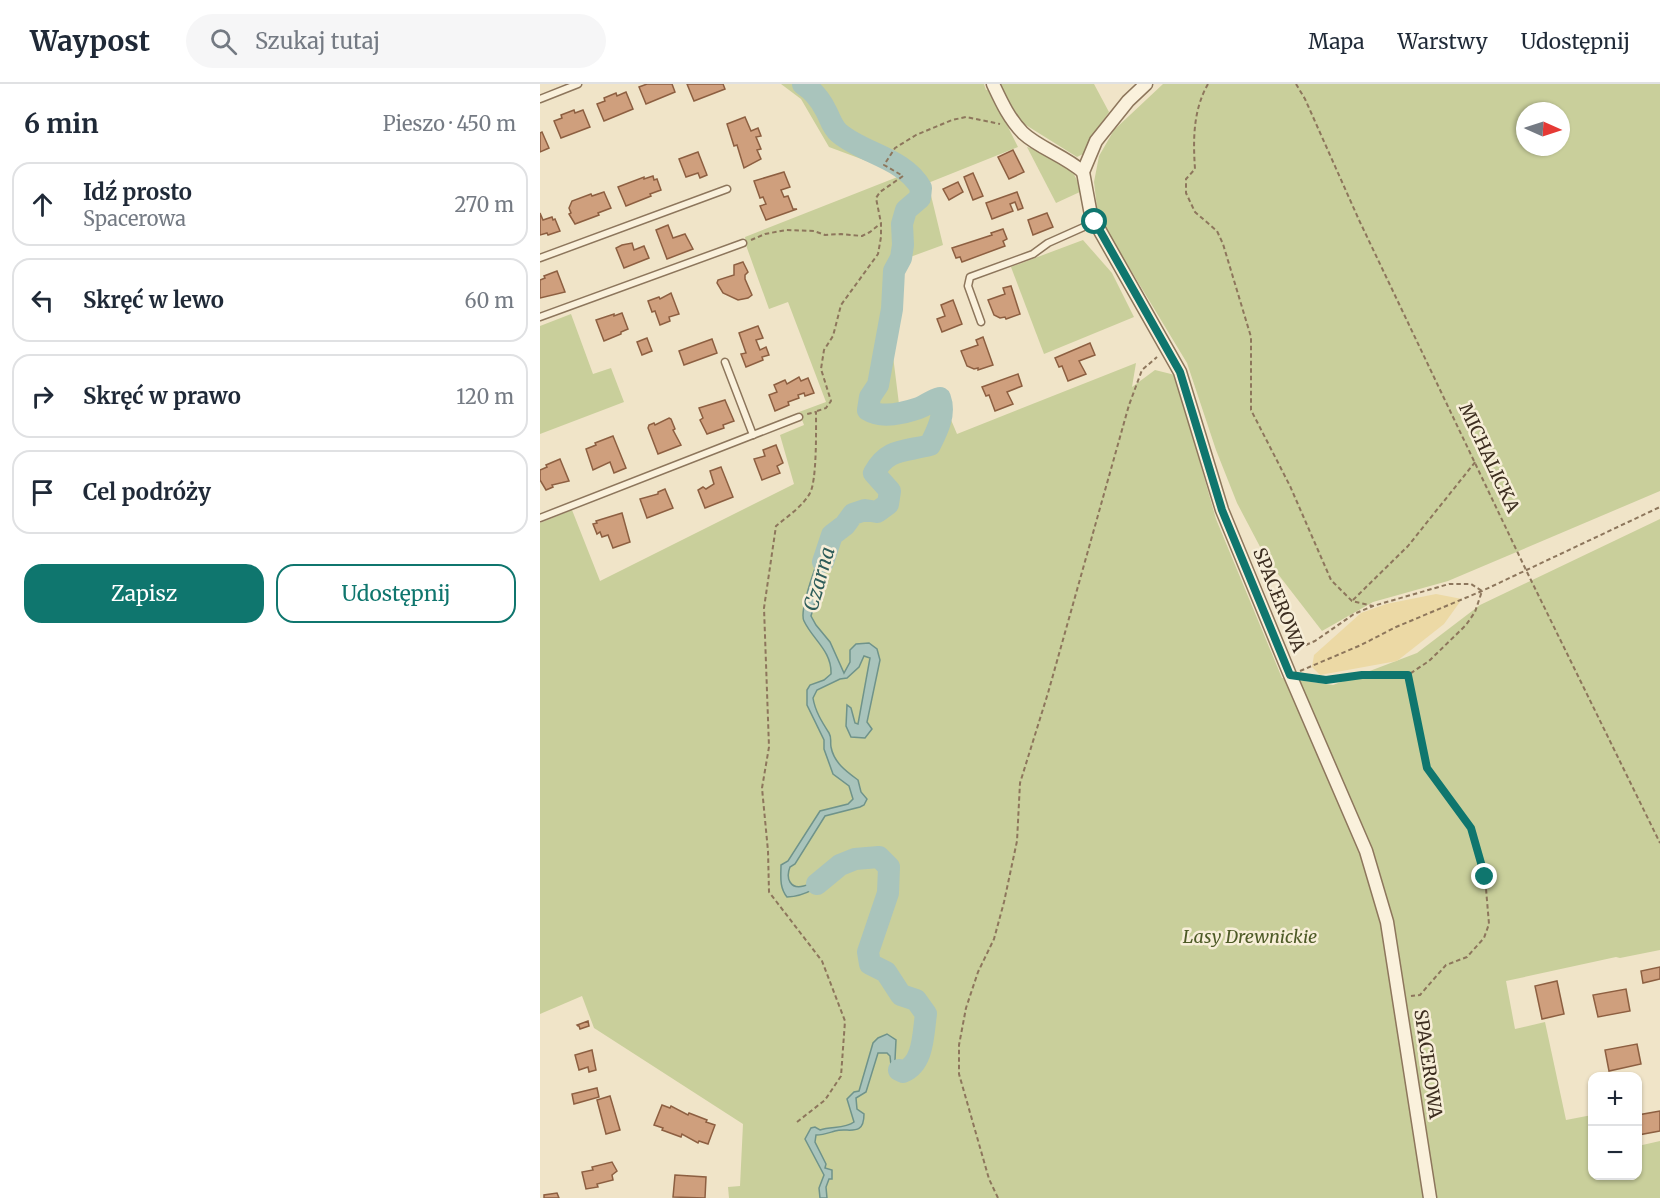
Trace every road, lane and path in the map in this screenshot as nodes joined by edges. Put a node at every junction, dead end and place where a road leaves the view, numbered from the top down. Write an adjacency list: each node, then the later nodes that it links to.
1 (578, 84): 6 (lane)
2 (993, 84): 7 (street)
3 (1146, 84): 8 (street)
4 (1208, 84): 26 (path)
5 (1296, 84): 21 (path, MICHALICKA)
6 (540, 99)
7 (1011, 119): 8 (street); 11 (path)
8 (1083, 172): 10 (street, SPACEROWA)
9 (727, 189): 13 (lane)
10 (1095, 222): 15 (lane); 16 (street, SPACEROWA)
11 (881, 224): 12 (path); 18 (path)
12 (743, 243): 14 (lane)
13 (540, 258)
14 (540, 317)
15 (981, 322)
16 (1166, 349): 28 (street, SPACEROWA); 35 (path)
17 (725, 362): 20 (lane)
18 (816, 412): 19 (path); 34 (path)
19 (799, 417): 20 (lane)
20 (753, 435): 23 (lane)
21 (1476, 461): 24 (path, MICHALICKA); 26 (path)
22 (1660, 507): 24 (path)
23 (540, 518)
24 (1526, 570): 25 (path); 32 (path, MICHALICKA)
25 (1482, 591): 27 (path); 29 (path); 31 (path)
26 (1352, 601): 27 (path)
27 (1373, 606): 28 (path)
28 (1282, 655): 30 (street, SPACEROWA)
29 (1312, 667)
30 (1290, 675): 31 (path); 33 (street, SPACEROWA)
31 (1408, 675): 33 (path)
32 (1660, 843)
33 (1400, 997): 36 (street, SPACEROWA)
34 (797, 1122)
35 (998, 1198)
36 (1430, 1198)

